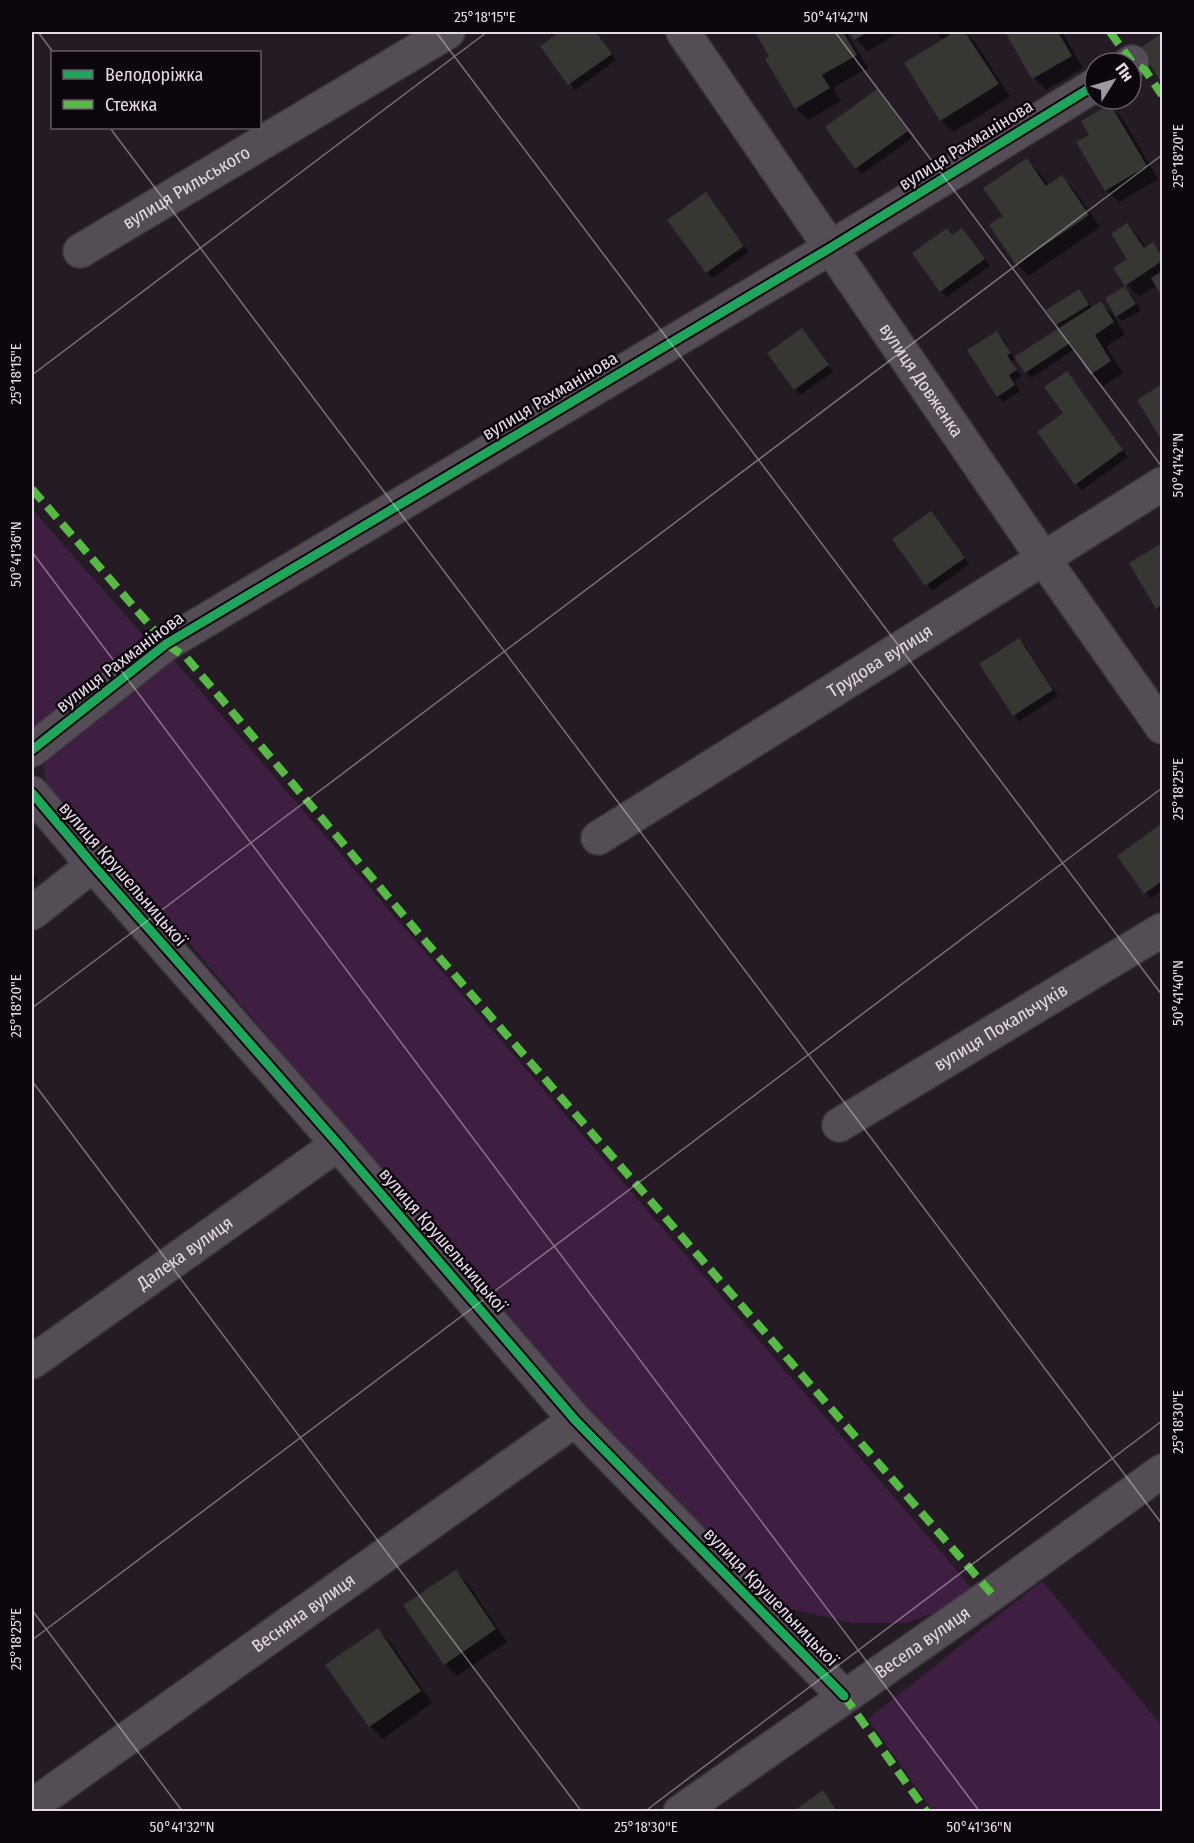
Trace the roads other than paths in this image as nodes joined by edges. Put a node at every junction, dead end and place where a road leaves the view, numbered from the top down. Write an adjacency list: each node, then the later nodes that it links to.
1 (448, 32): 5 (street, вулиця Рильського)
2 (683, 32): 4 (street, вулиця Довженка)
3 (1083, 92): 4 (street, вулиця Рахманінова)
4 (830, 248): 7 (street, вулиця Довженка); 9 (street, вулиця Рахманінова)
5 (80, 251)
6 (1162, 484): 7 (street, Трудова вулиця)
7 (1043, 558): 8 (street, вулиця Довженка); 11 (street, Трудова вулиця)
8 (1162, 727)
9 (32, 750)
10 (32, 792): 12 (street, вулиця Крушельницької)
11 (598, 838)
12 (93, 865): 13 (street); 16 (street, вулиця Крушельницької)
13 (32, 912)
14 (1162, 930): 15 (street, вулиця Покальчуків)
15 (839, 1125)
16 (338, 1144): 17 (street, Далека вулиця); 18 (street, вулиця Крушельницької)
17 (32, 1362)
18 (575, 1420): 20 (street, вулиця Крушельницької); 21 (street, Весняна вулиця)
19 (1162, 1471): 20 (street, Весела вулиця)
20 (844, 1696): 22 (street, Весела вулиця)
21 (32, 1806)
22 (680, 1812)

